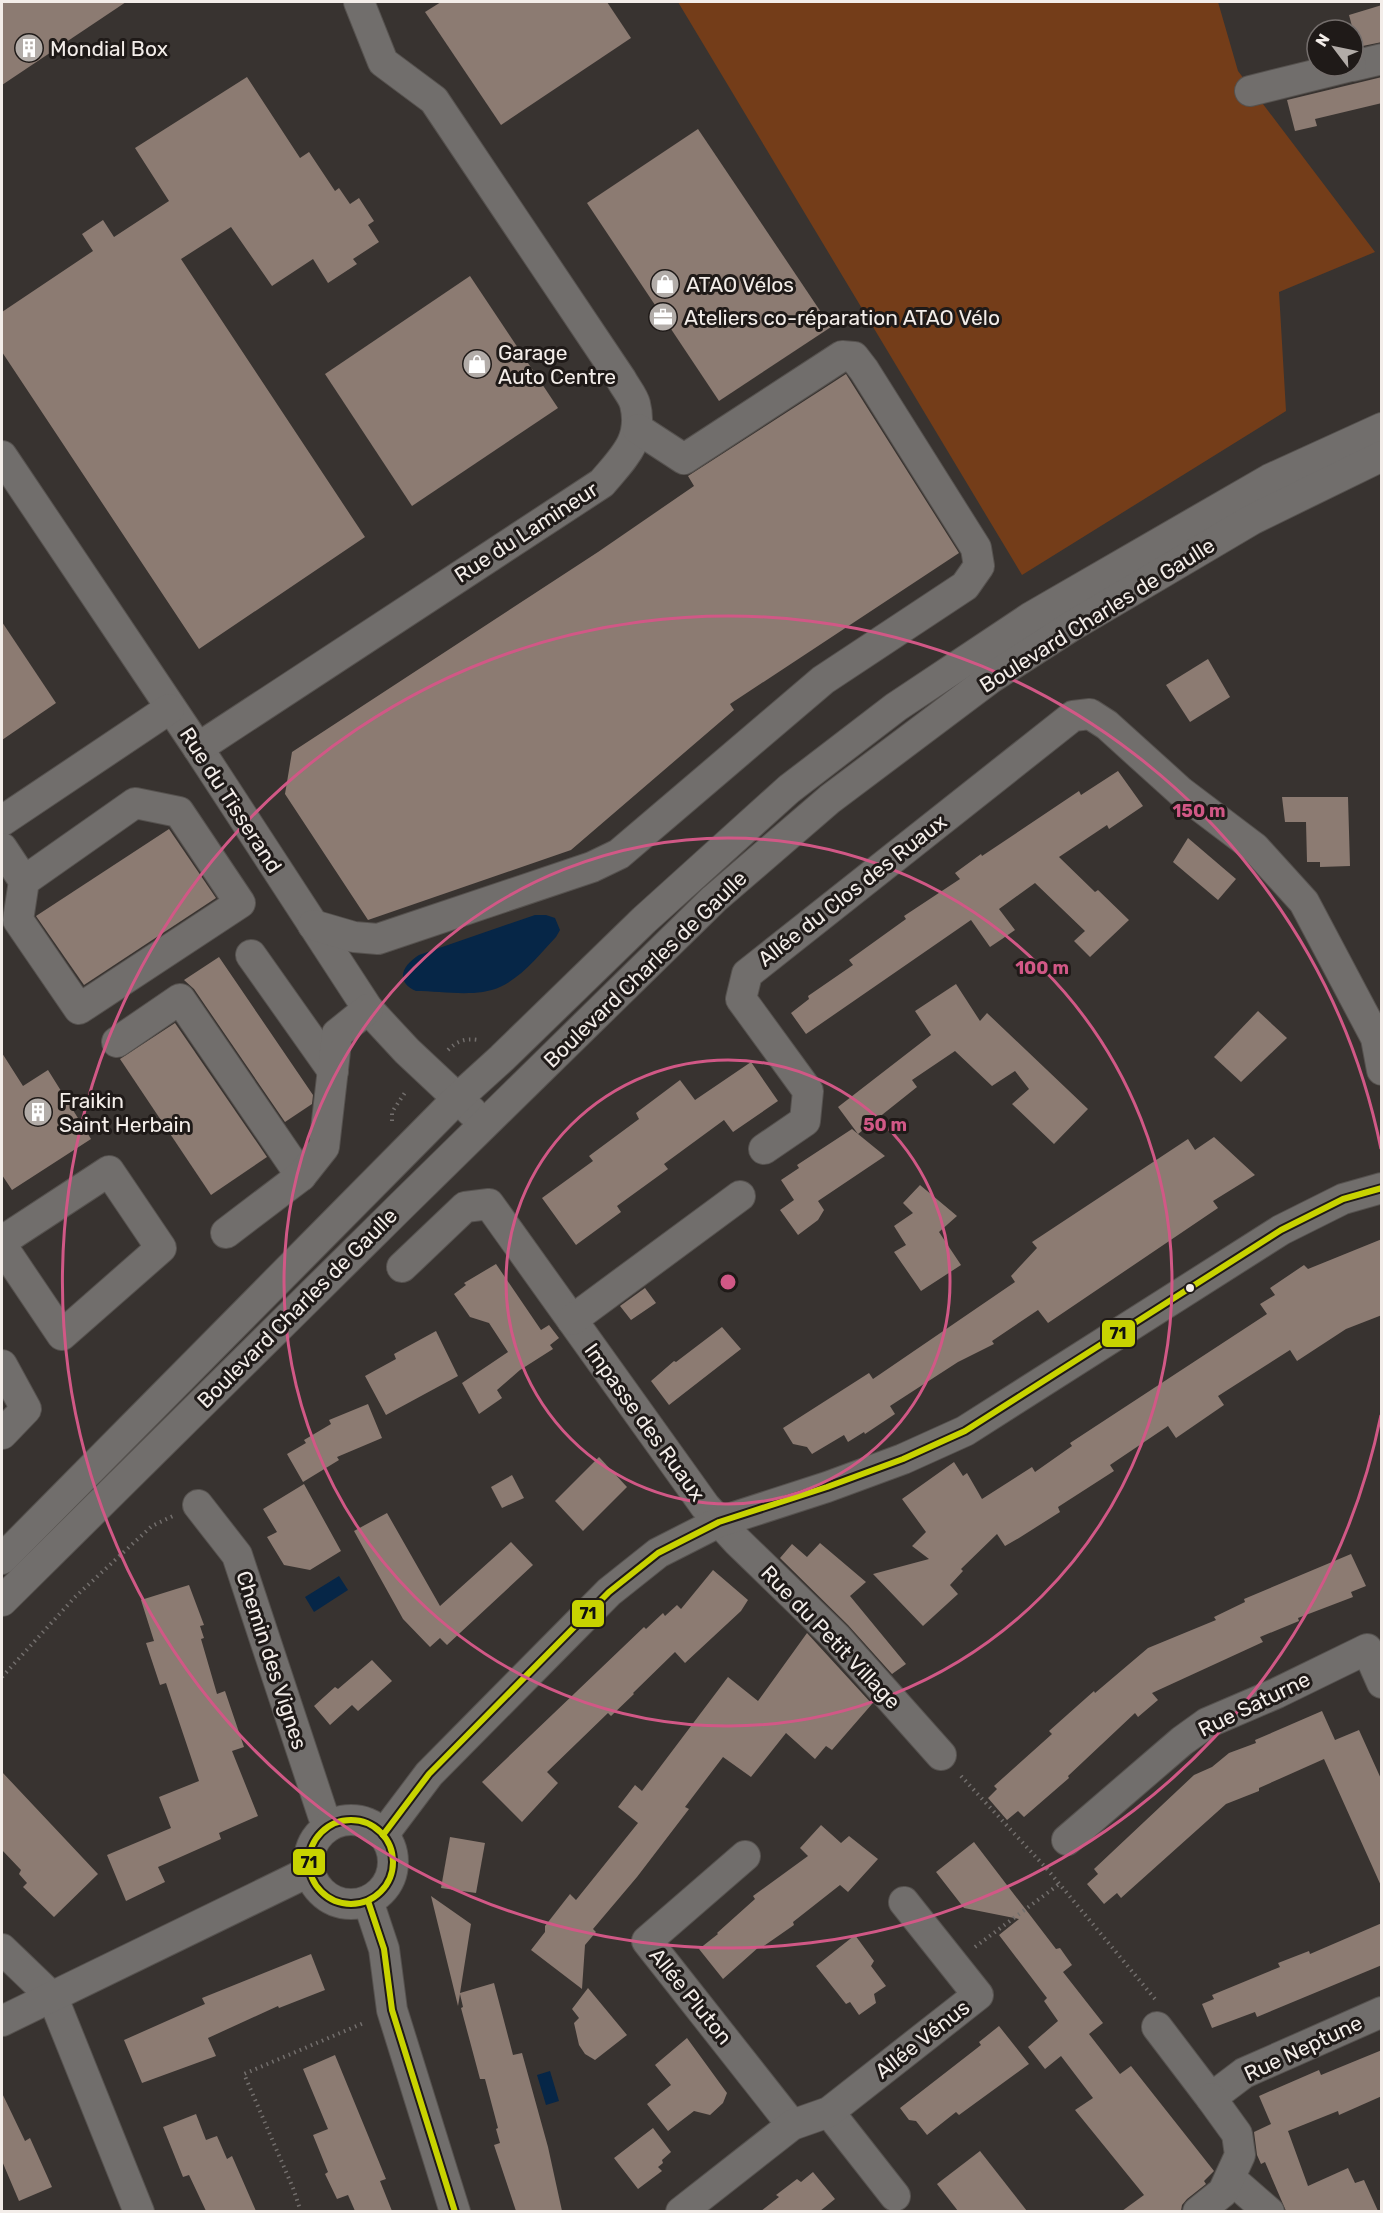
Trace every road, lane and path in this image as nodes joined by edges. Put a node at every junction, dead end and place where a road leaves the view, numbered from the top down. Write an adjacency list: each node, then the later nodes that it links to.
1 (359, 2): 7 (street)
2 (1382, 59): 3 (street)
3 (1365, 63)
4 (1305, 78): 5 (street)
5 (1250, 91)
6 (1382, 428): 24 (street, Boulevard Charles de Gaulle)
7 (638, 429): 11 (street, Rue du Lamineur); 15 (street)
8 (2, 456): 10 (street, Rue du Tisserand)
9 (1382, 456): 25 (street, Boulevard Charles de Gaulle)
10 (169, 709): 11 (street, Rue du Tisserand); 12 (street)
11 (198, 748): 15 (street, Rue du Tisserand)
12 (2, 821)
13 (2, 848): 14 (street)
14 (24, 881): 14 (street)
15 (313, 925): 17 (street, Rue du Tisserand)
16 (251, 955): 22 (street)
17 (368, 1009): 22 (street); 24 (street, Rue du Tisserand)
18 (485, 1041): 20 (path)
19 (117, 1042): 28 (street)
20 (445, 1053)
21 (1382, 1070): 27 (street, Allée du Clos des Ruaux)
22 (333, 1071): 28 (street)
23 (409, 1087): 26 (path)
24 (458, 1098): 25 (street, Rue du Tisserand); 40 (street, Boulevard Charles de Gaulle)
25 (484, 1125): 41 (street, Boulevard Charles de Gaulle)
26 (392, 1129)
27 (764, 1149)
28 (302, 1176): 31 (street)
29 (1382, 1188): 39 (street)
30 (740, 1196): 35 (street, Impasse des Ruaux)
31 (226, 1233)
32 (2, 1241): 33 (street)
33 (2, 1246)
34 (402, 1267): 35 (street, Impasse des Ruaux)
35 (572, 1320): 39 (street, Impasse des Ruaux)
36 (2, 1365): 37 (street)
37 (2, 1434)
38 (198, 1505): 43 (path); 46 (street, Chemin des Vignes)
39 (719, 1522): 45 (street, Rue du Petit Village); 47 (street)
40 (2, 1559)
41 (2, 1601)
42 (1374, 1645): 44 (street, Rue Saturne); 48 (street, Rue Saturne)
43 (2, 1677)
44 (1382, 1683)
45 (941, 1755): 51 (path)
46 (329, 1826): 47 (street); 50 (street)
47 (383, 1835): 52 (street)
48 (1067, 1840)
49 (745, 1856): 62 (street, Allée Pluton)
50 (311, 1873): 52 (street); 56 (street)
51 (1058, 1885): 55 (path); 60 (path)
52 (368, 1900): 57 (street)
53 (904, 1902): 55 (street, Allée Vénus)
54 (2, 1949): 56 (street)
55 (953, 1964): 62 (street, Allée Vénus)
56 (53, 1998): 59 (street); 65 (street)
57 (392, 2010): 66 (path); 67 (street)
58 (1382, 2012): 61 (street, Rue Neptune)
59 (2, 2021)
60 (1157, 2027): 61 (street)
61 (1211, 2098): 63 (street)
62 (810, 2119): 64 (street); 68 (street)
63 (1230, 2178): 69 (street); 70 (street)
64 (902, 2205)
65 (140, 2211)
66 (301, 2211)
67 (455, 2211)
68 (681, 2211)
69 (1198, 2211)
70 (1269, 2211)

